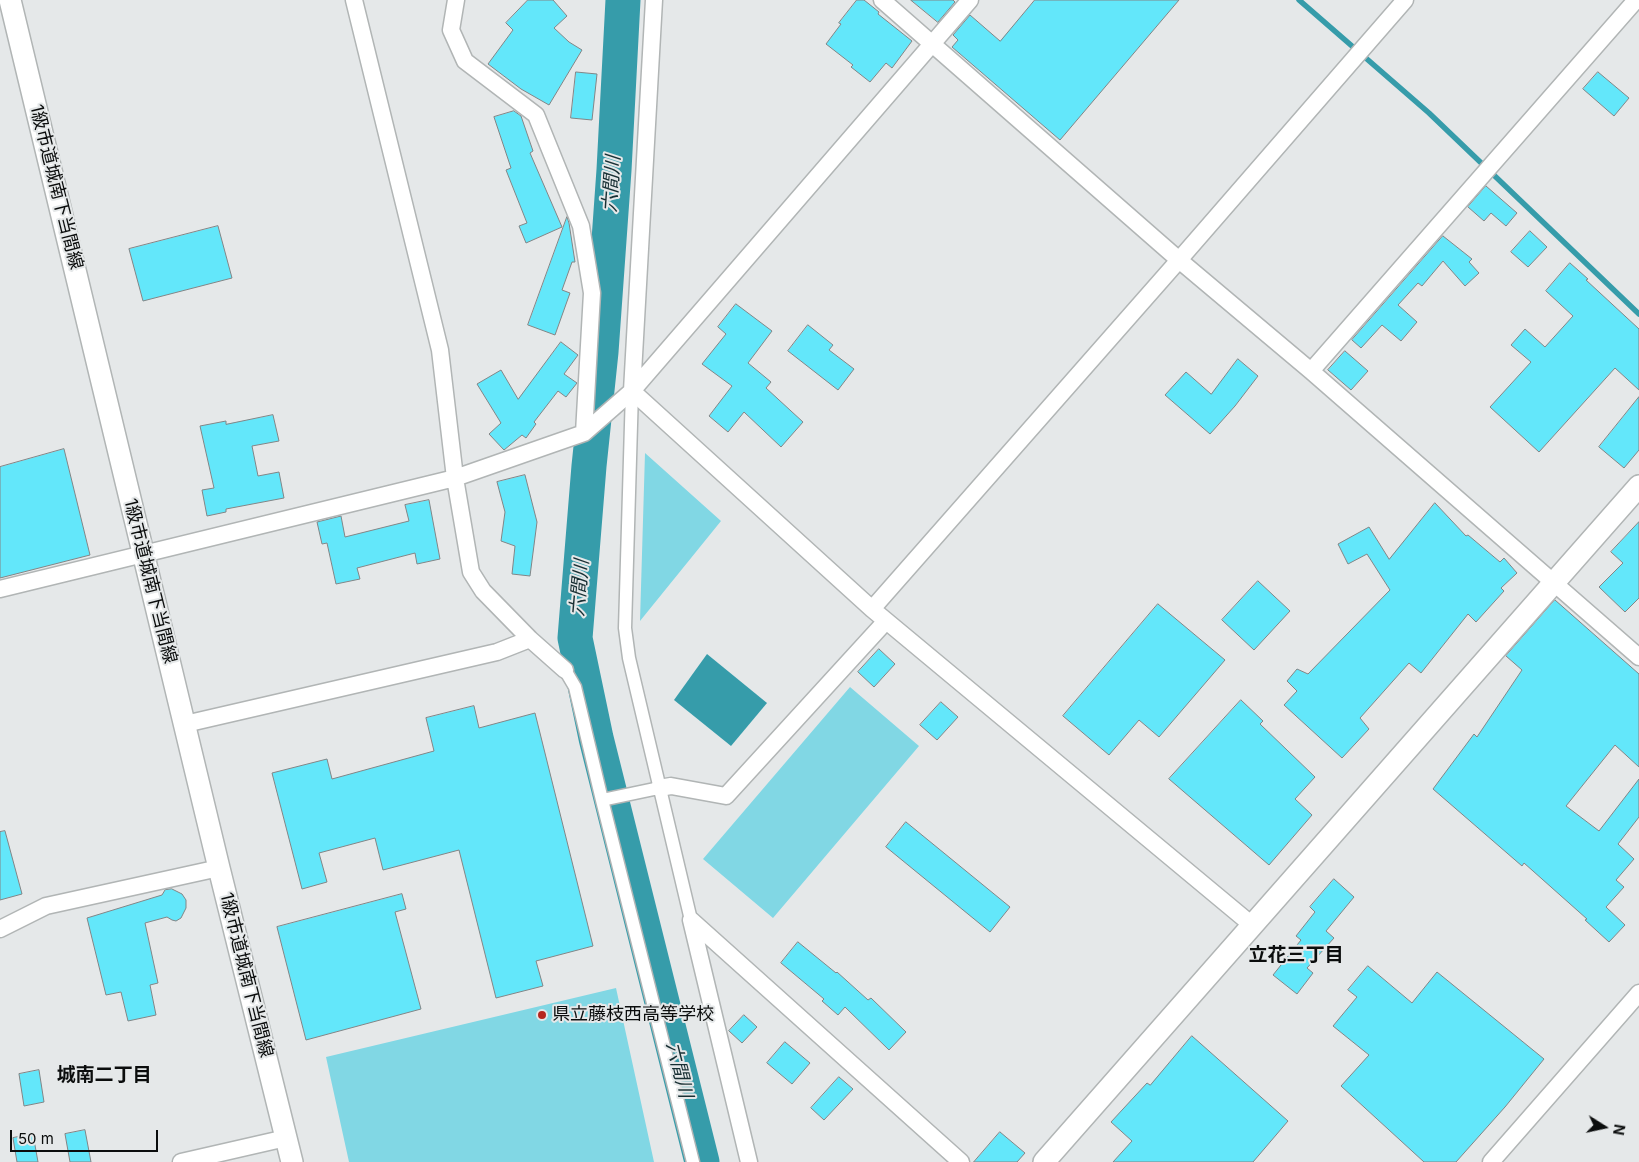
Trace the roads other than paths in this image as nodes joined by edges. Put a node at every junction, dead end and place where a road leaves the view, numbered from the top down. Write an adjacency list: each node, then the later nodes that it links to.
1 (10, 0): 16 (street, 1級市道城南下当間線)
2 (354, 0): 14 (street)
3 (456, 0): 13 (street)
4 (654, 0): 12 (street)
5 (882, 0): 9 (street)
6 (970, 0): 9 (street)
7 (1405, 0): 10 (street)
8 (1636, 0): 11 (street)
9 (932, 44): 10 (street); 12 (street)
10 (1179, 260): 11 (street); 19 (street)
11 (1311, 371): 17 (street)
12 (632, 391): 13 (street); 19 (street); 25 (street)
13 (584, 433): 14 (street)
14 (455, 478): 16 (street); 21 (street)
15 (1639, 486): 17 (street)
16 (144, 553): 18 (street); 24 (street, 1級市道城南下当間線)
17 (1554, 582): 22 (street); 29 (street)
18 (0, 589)
19 (872, 609): 20 (street)
20 (886, 621): 25 (street); 29 (street)
21 (530, 639): 23 (street); 24 (street)
22 (1639, 657)
23 (565, 670): 26 (street)
24 (185, 724): 27 (street, 1級市道城南下当間線)
25 (659, 788): 26 (street); 28 (street)
26 (602, 800): 35 (street)
27 (219, 868): 30 (street); 32 (street, 1級市道城南下当間線)
28 (691, 920): 36 (street); 37 (street)
29 (1252, 925): 38 (street)
30 (0, 929)
31 (1639, 993): 39 (street)
32 (286, 1138): 33 (street); 34 (street, 1級市道城南下当間線)
33 (182, 1162)
34 (292, 1162)
35 (693, 1162)
36 (749, 1162)
37 (961, 1162)
38 (1044, 1162)
39 (1491, 1162)

